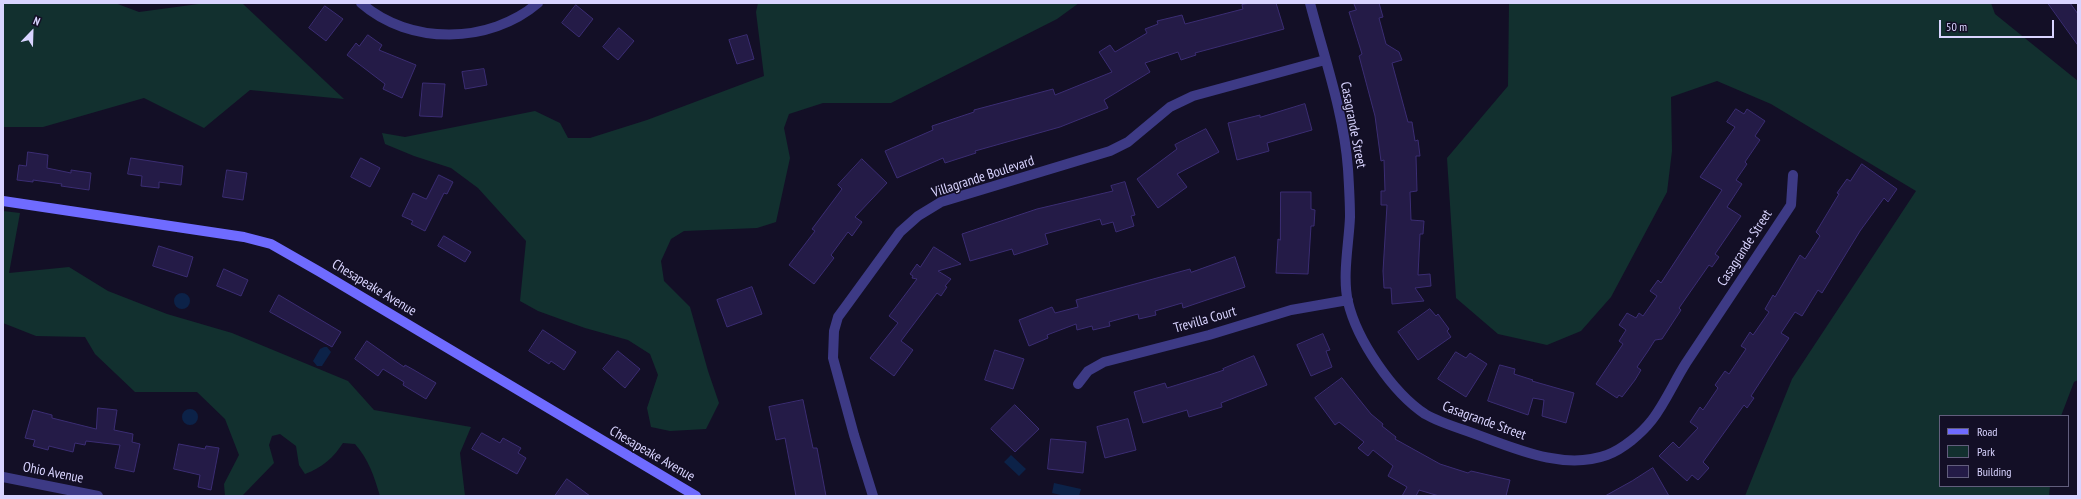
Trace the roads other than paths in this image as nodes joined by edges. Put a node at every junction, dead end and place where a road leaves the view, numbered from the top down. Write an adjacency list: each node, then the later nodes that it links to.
1 (361, 3): 2 (street)
2 (538, 3)
3 (1310, 3): 4 (street, Casagrande Street)
4 (1325, 60): 7 (street, Casagrande Street); 12 (street, Villagrande Boulevard)
5 (1793, 174): 7 (street, Casagrande Street)
6 (3, 201): 11 (street, Chesapeake Avenue)
7 (1348, 300): 8 (street, Trevilla Court)
8 (1078, 384)
9 (3, 477): 10 (street, Ohio Avenue)
10 (98, 496)
11 (696, 496)
12 (873, 496)

